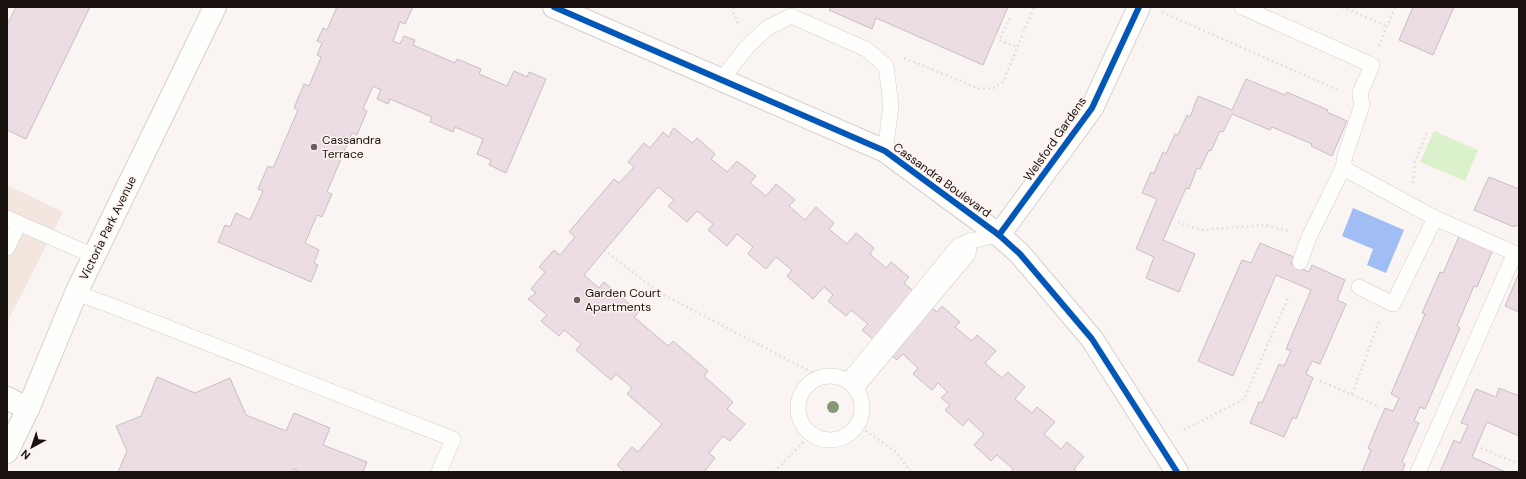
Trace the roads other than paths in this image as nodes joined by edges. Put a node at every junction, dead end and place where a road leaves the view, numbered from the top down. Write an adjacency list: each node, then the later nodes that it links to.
1 (215, 7): 13 (street, Victoria Park Avenue)
2 (554, 7): 5 (street, Cassandra Boulevard)
3 (1242, 7): 7 (lane)
4 (1148, 8): 10 (street, Welsford Gardens)
5 (720, 80): 6 (street, Cassandra Boulevard); 6 (lane)
6 (885, 151): 10 (street, Cassandra Boulevard)
7 (1343, 168): 8 (lane); 14 (lane)
8 (1435, 218): 12 (lane); 15 (lane)
9 (13, 220): 11 (lane); 13 (lane)
10 (999, 234): 17 (lane); 22 (street, Cassandra Boulevard)
11 (8, 241)
12 (1517, 254): 23 (lane)
13 (94, 256): 16 (street, Victoria Park Avenue)
14 (1300, 262)
15 (1359, 287)
16 (76, 293): 19 (street, Victoria Park Avenue); 21 (lane)
17 (852, 385): 17 (lane)
18 (7, 398): 19 (street)
19 (28, 409): 20 (street, Victoria Park Avenue)
20 (7, 452)
21 (439, 472)
22 (1177, 472)
23 (1418, 472)

